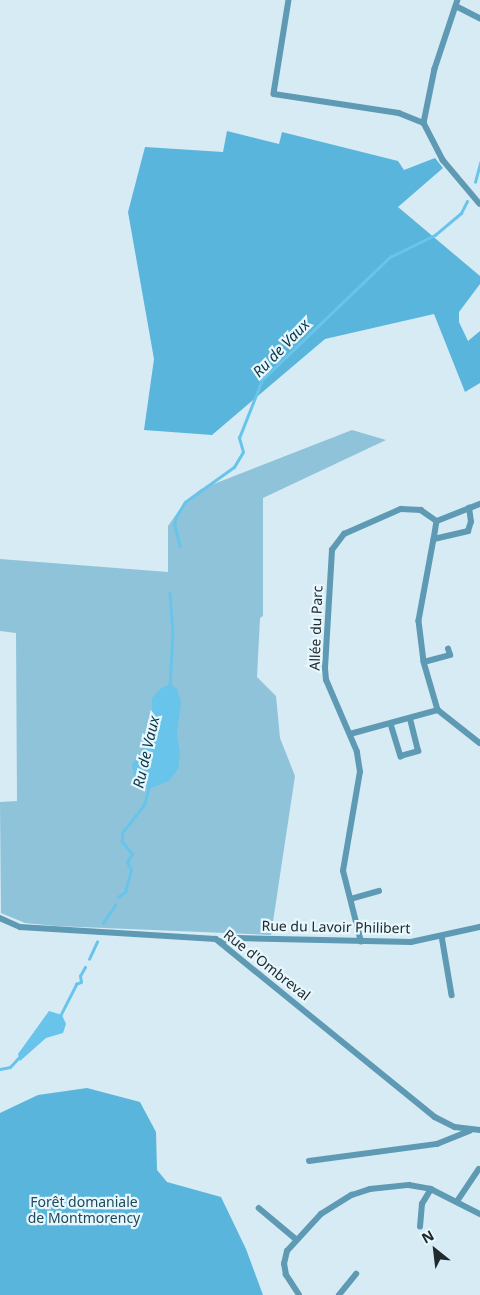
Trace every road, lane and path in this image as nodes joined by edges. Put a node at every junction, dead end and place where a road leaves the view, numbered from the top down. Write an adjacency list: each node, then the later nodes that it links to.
1 (289, 0): 4 (street)
2 (457, 3): 3 (street); 4 (street)
3 (480, 18)
4 (424, 123): 5 (street)
5 (480, 204)
6 (480, 504): 7 (street)
7 (469, 508): 8 (street); 9 (street)
8 (437, 521): 9 (street); 15 (street, Allée du Parc)
9 (434, 539): 11 (street)
10 (448, 649): 11 (street)
11 (424, 662): 12 (street)
12 (438, 710): 13 (street); 16 (street)
13 (410, 720): 14 (street); 14 (street)
14 (391, 724): 15 (street)
15 (350, 734): 19 (street, Allée du Parc)
16 (479, 741): 17 (street)
17 (480, 748)
18 (379, 891): 19 (street)
19 (351, 898): 24 (street, Allée du Parc)
20 (0, 918): 23 (street, Rue d'Ombreval)
21 (480, 927): 22 (street, Rue du Lavoir Philibert)
22 (442, 936): 24 (street, Rue du Lavoir Philibert); 25 (street)
23 (221, 942): 24 (street, Rue du Lavoir Philibert); 27 (street, Rue d'Ombreval)
24 (361, 942)
25 (452, 995)
26 (480, 1130): 27 (street, Rue d'Ombreval)
27 (469, 1131): 28 (street)
28 (309, 1161)
29 (479, 1170): 31 (street)
30 (431, 1189): 31 (street); 34 (street); 35 (street)
31 (458, 1200): 33 (street)
32 (259, 1208): 35 (street)
33 (480, 1214)
34 (420, 1227)
35 (296, 1239): 37 (street)
36 (356, 1274): 38 (street)
37 (299, 1295)
38 (339, 1295)

